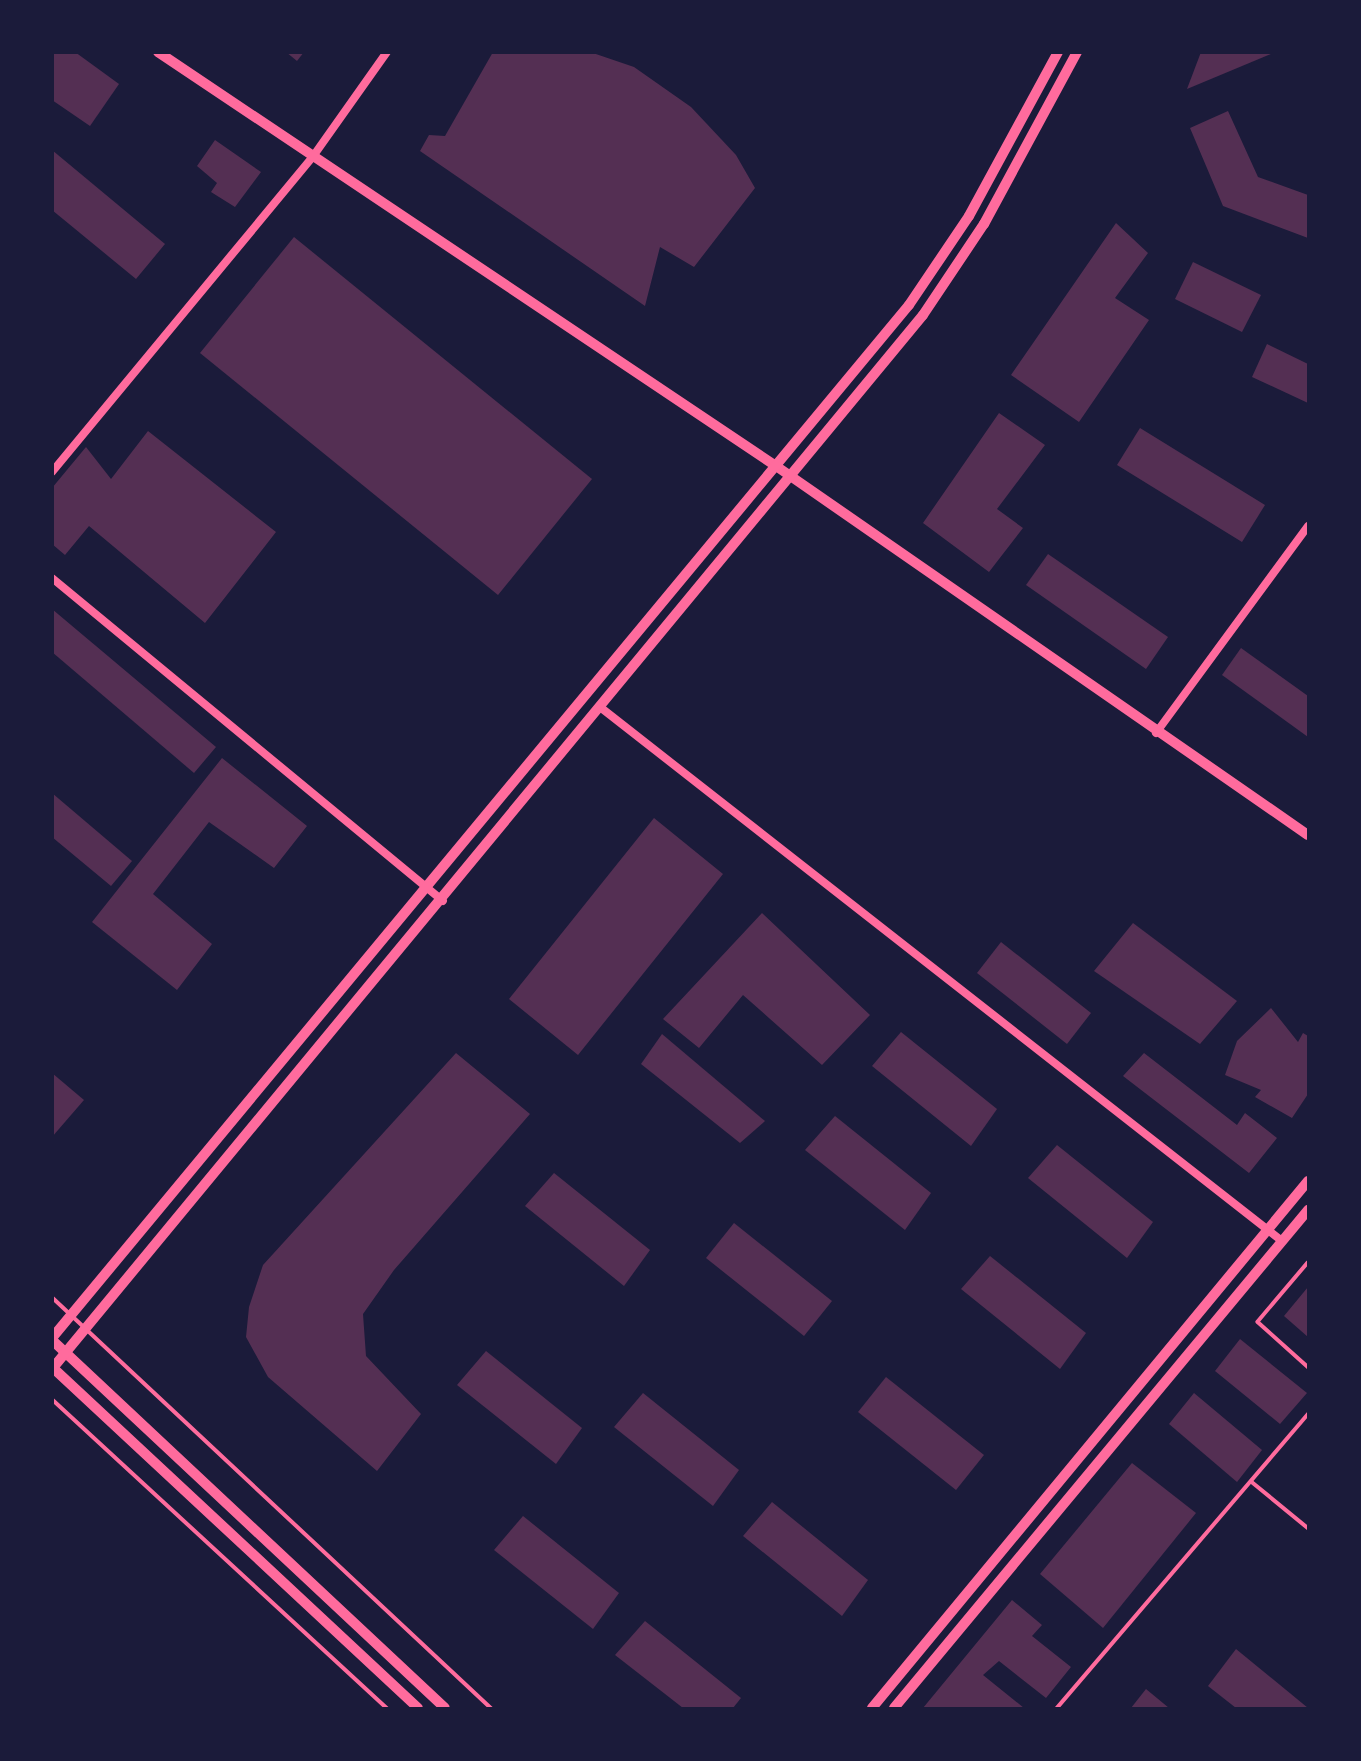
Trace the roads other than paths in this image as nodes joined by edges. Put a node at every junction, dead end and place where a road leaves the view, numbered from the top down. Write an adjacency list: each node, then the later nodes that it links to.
1 (158, 52): 5 (main road)
2 (387, 52): 5 (street)
3 (1058, 52): 6 (main road)
4 (1077, 52): 8 (main road)
5 (314, 155): 6 (main road); 7 (street)
6 (776, 466): 8 (main road); 14 (main road)
7 (52, 472)
8 (790, 476): 11 (main road); 12 (main road)
9 (1308, 526): 12 (street)
10 (52, 578): 14 (street)
11 (600, 707): 15 (main road); 18 (street)
12 (1156, 733): 13 (main road)
13 (1308, 835)
14 (427, 888): 15 (street); 22 (main road)
15 (443, 901): 23 (main road)
16 (1308, 1181): 18 (main road)
17 (1308, 1210): 19 (main road)
18 (1268, 1230): 19 (street); 36 (main road)
19 (1282, 1241): 37 (main road)
20 (1308, 1263): 26 (lane)
21 (52, 1297): 22 (lane)
22 (72, 1315): 23 (lane); 24 (main road)
23 (87, 1328): 25 (main road); 35 (lane)
24 (52, 1339): 25 (main road)
25 (66, 1354): 27 (main road); 34 (main road)
26 (1308, 1367)
27 (53, 1368): 33 (main road)
28 (52, 1399): 32 (lane)
29 (1308, 1414): 30 (lane)
30 (1252, 1482): 31 (lane); 38 (lane)
31 (1308, 1528)
32 (387, 1709)
33 (418, 1709)
34 (445, 1709)
35 (491, 1709)
36 (872, 1709)
37 (894, 1709)
38 (1056, 1709)

